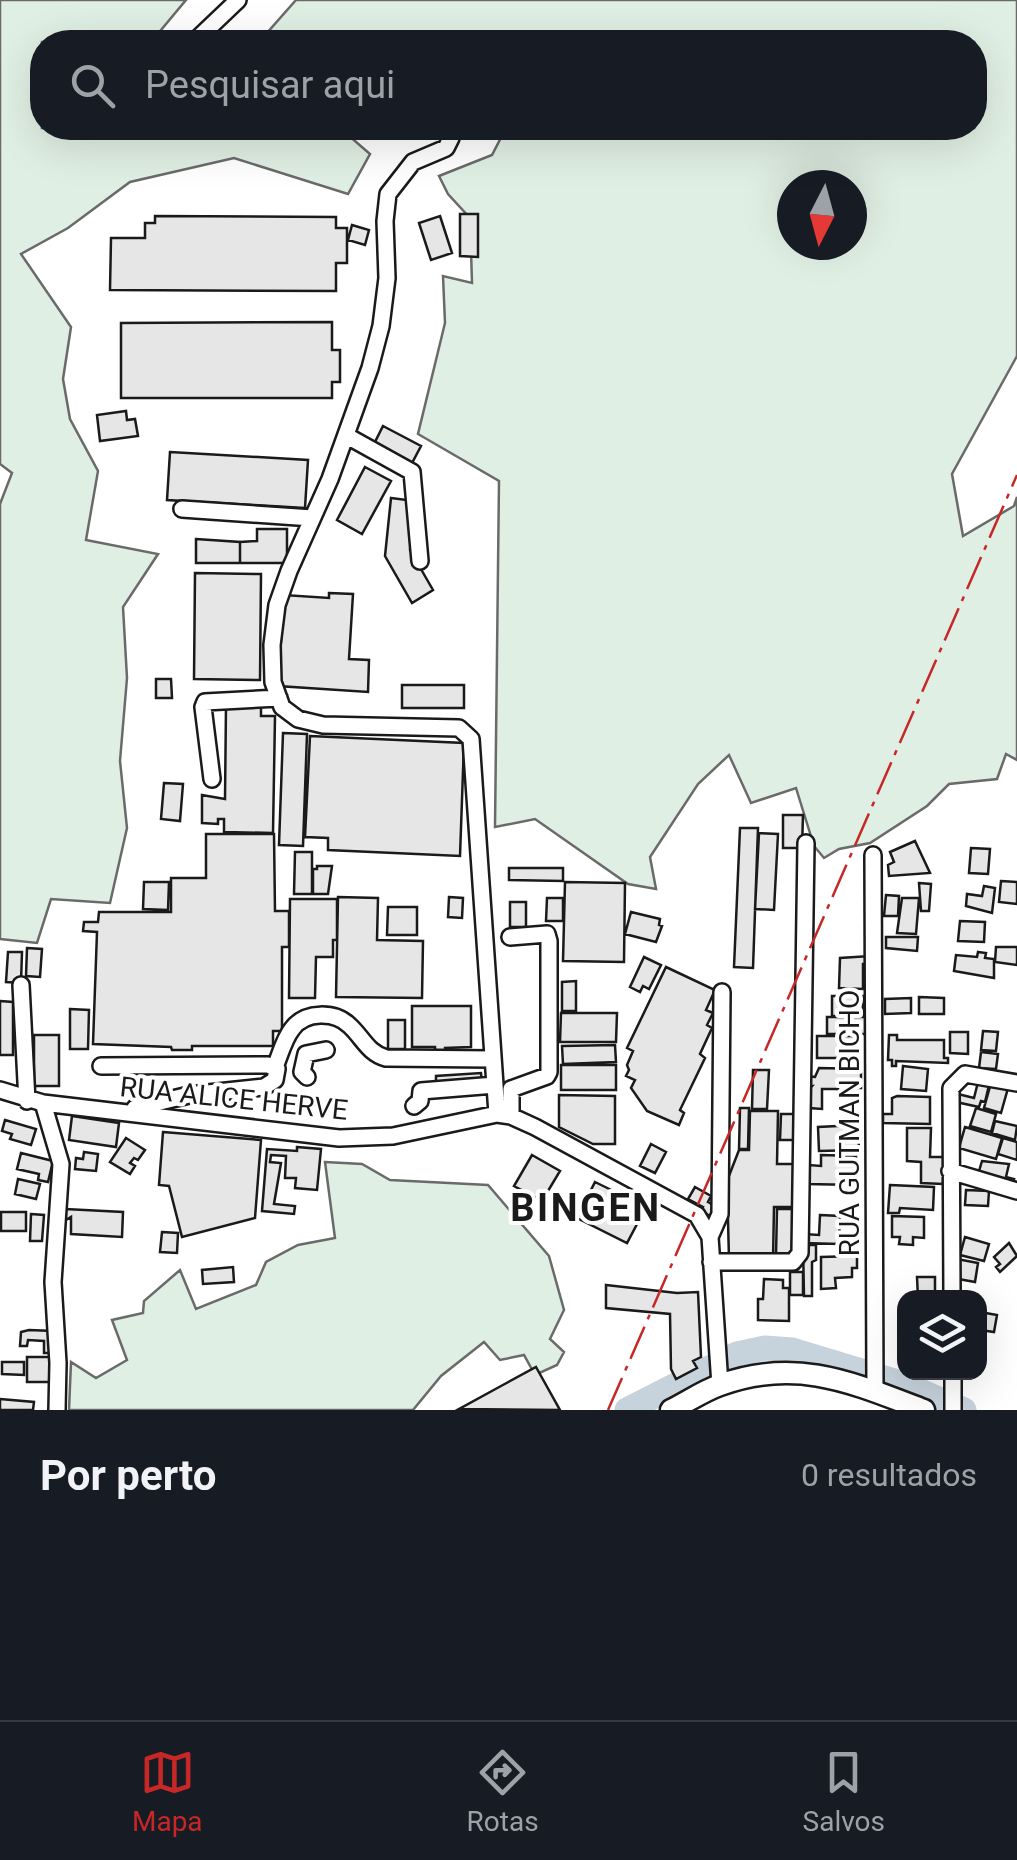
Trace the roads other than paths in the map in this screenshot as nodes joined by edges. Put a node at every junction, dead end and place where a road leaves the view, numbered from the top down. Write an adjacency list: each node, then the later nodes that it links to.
1 (238, 0): 2 (street)
2 (207, 30)
3 (450, 140): 4 (street)
4 (347, 436): 6 (street); 7 (street)
5 (182, 509): 6 (street)
6 (312, 518): 8 (street)
7 (420, 562)
8 (279, 698): 9 (street); 16 (street)
9 (212, 780)
10 (806, 843): 30 (street)
11 (873, 855): 33 (street, RUA GUTMAN BICHO)
12 (510, 936): 26 (street)
13 (21, 985): 24 (street)
14 (722, 992): 29 (street)
15 (326, 1050): 19 (street)
16 (492, 1059): 18 (street); 21 (street)
17 (101, 1066): 18 (street)
18 (275, 1066): 25 (street)
19 (307, 1077)
20 (1017, 1084): 27 (street)
21 (495, 1086): 23 (street); 26 (street)
22 (0, 1090): 24 (street, RUA ALICE HERVE)
23 (417, 1092)
24 (35, 1102): 25 (street, RUA ALICE HERVE); 34 (street)
25 (121, 1110): 26 (street, RUA ALICE HERVE)
26 (504, 1115): 29 (street)
27 (950, 1171): 28 (street); 31 (street)
28 (1017, 1191)
29 (710, 1238): 30 (street)
30 (712, 1262): 32 (street)
31 (952, 1290)
32 (719, 1378): 33 (main road); 35 (main road)
33 (875, 1382): 36 (main road)
34 (57, 1410)
35 (671, 1410)
36 (924, 1410)

